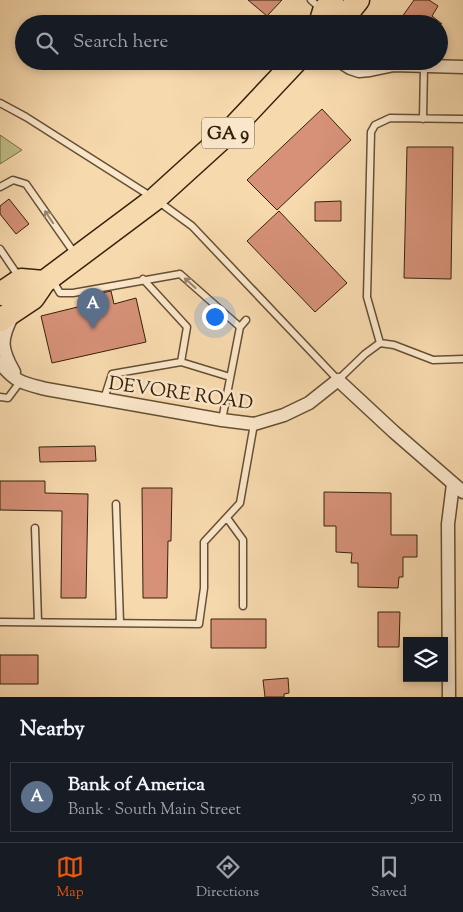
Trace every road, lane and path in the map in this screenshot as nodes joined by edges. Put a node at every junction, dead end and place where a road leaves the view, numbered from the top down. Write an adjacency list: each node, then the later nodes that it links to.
1 (448, 67): 2 (street)
2 (463, 67)
3 (288, 70): 11 (highway, GA 9)
4 (356, 70): 5 (street)
5 (370, 70)
6 (424, 70): 8 (lane)
7 (0, 103): 11 (lane)
8 (423, 119): 9 (lane); 21 (lane)
9 (463, 119)
10 (0, 187): 13 (lane, one-way to 10)
11 (155, 199): 13 (highway, GA 9); 26 (lane)
12 (0, 249): 15 (lane)
13 (77, 257): 16 (highway, GA 9)
14 (143, 279): 16 (lane); 20 (lane, one-way to 14); 23 (lane)
15 (21, 280): 16 (highway); 17 (highway)
16 (47, 280): 18 (highway, GA 9)
17 (0, 294)
18 (8, 315): 27 (street)
19 (246, 320): 20 (lane)
20 (240, 327): 25 (lane)
21 (380, 343): 22 (lane); 26 (lane)
22 (463, 360)
23 (182, 362): 25 (lane); 29 (lane)
24 (0, 363): 27 (street, DEVORE ROAD)
25 (230, 377): 30 (lane)
26 (338, 380): 31 (street, DEVORE ROAD); 32 (street)
27 (20, 382): 28 (lane); 29 (street, DEVORE ROAD)
28 (0, 397)
29 (104, 399): 30 (street, DEVORE ROAD)
30 (222, 420): 31 (street, DEVORE ROAD)
31 (254, 424): 34 (lane)
32 (458, 488): 40 (street)
33 (116, 504): 39 (lane)
34 (227, 518): 36 (lane); 39 (lane)
35 (35, 528): 38 (lane)
36 (243, 606)
37 (0, 622): 38 (lane)
38 (38, 622): 39 (lane)
39 (120, 623)
40 (449, 697)

